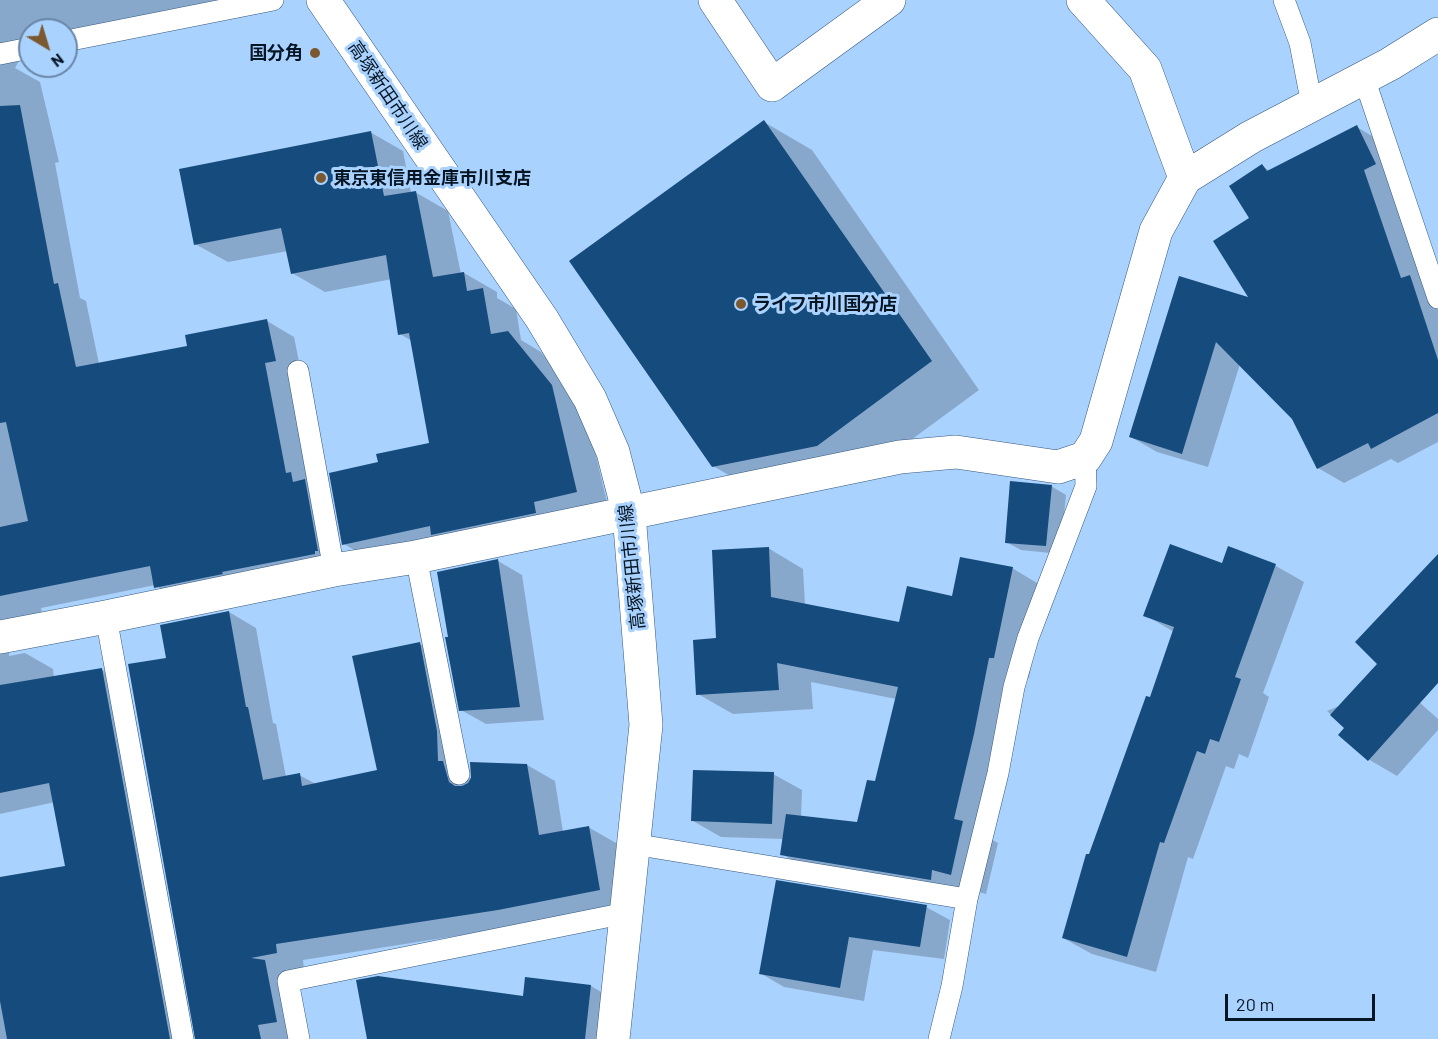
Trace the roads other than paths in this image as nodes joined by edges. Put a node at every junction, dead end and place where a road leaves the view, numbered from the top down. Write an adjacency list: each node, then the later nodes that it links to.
1 (273, 0): 8 (lane)
2 (323, 0): 17 (street, 高塚新田市川線)
3 (716, 0): 4 (street)
4 (888, 0)
5 (1083, 0): 13 (street)
6 (1284, 0): 12 (lane)
7 (1438, 34): 11 (street)
8 (78, 39)
9 (18, 50): 10 (lane)
10 (0, 54)
11 (1364, 78): 12 (street); 14 (lane)
12 (1312, 105): 13 (street)
13 (1185, 178): 16 (street)
14 (1437, 298)
15 (298, 371): 19 (lane)
16 (1085, 458): 17 (street); 24 (lane)
17 (629, 514): 18 (street); 23 (street, 高塚新田市川線)
18 (416, 557): 19 (street); 22 (lane)
19 (334, 570): 20 (street)
20 (105, 617): 21 (street); 26 (lane)
21 (0, 637)
22 (459, 774)
23 (633, 844): 24 (lane); 25 (street, 高塚新田市川線)
24 (967, 899): 29 (lane)
25 (626, 913): 27 (lane); 28 (street, 高塚新田市川線)
26 (183, 1039)
27 (299, 1039)
28 (614, 1039)
29 (939, 1039)

